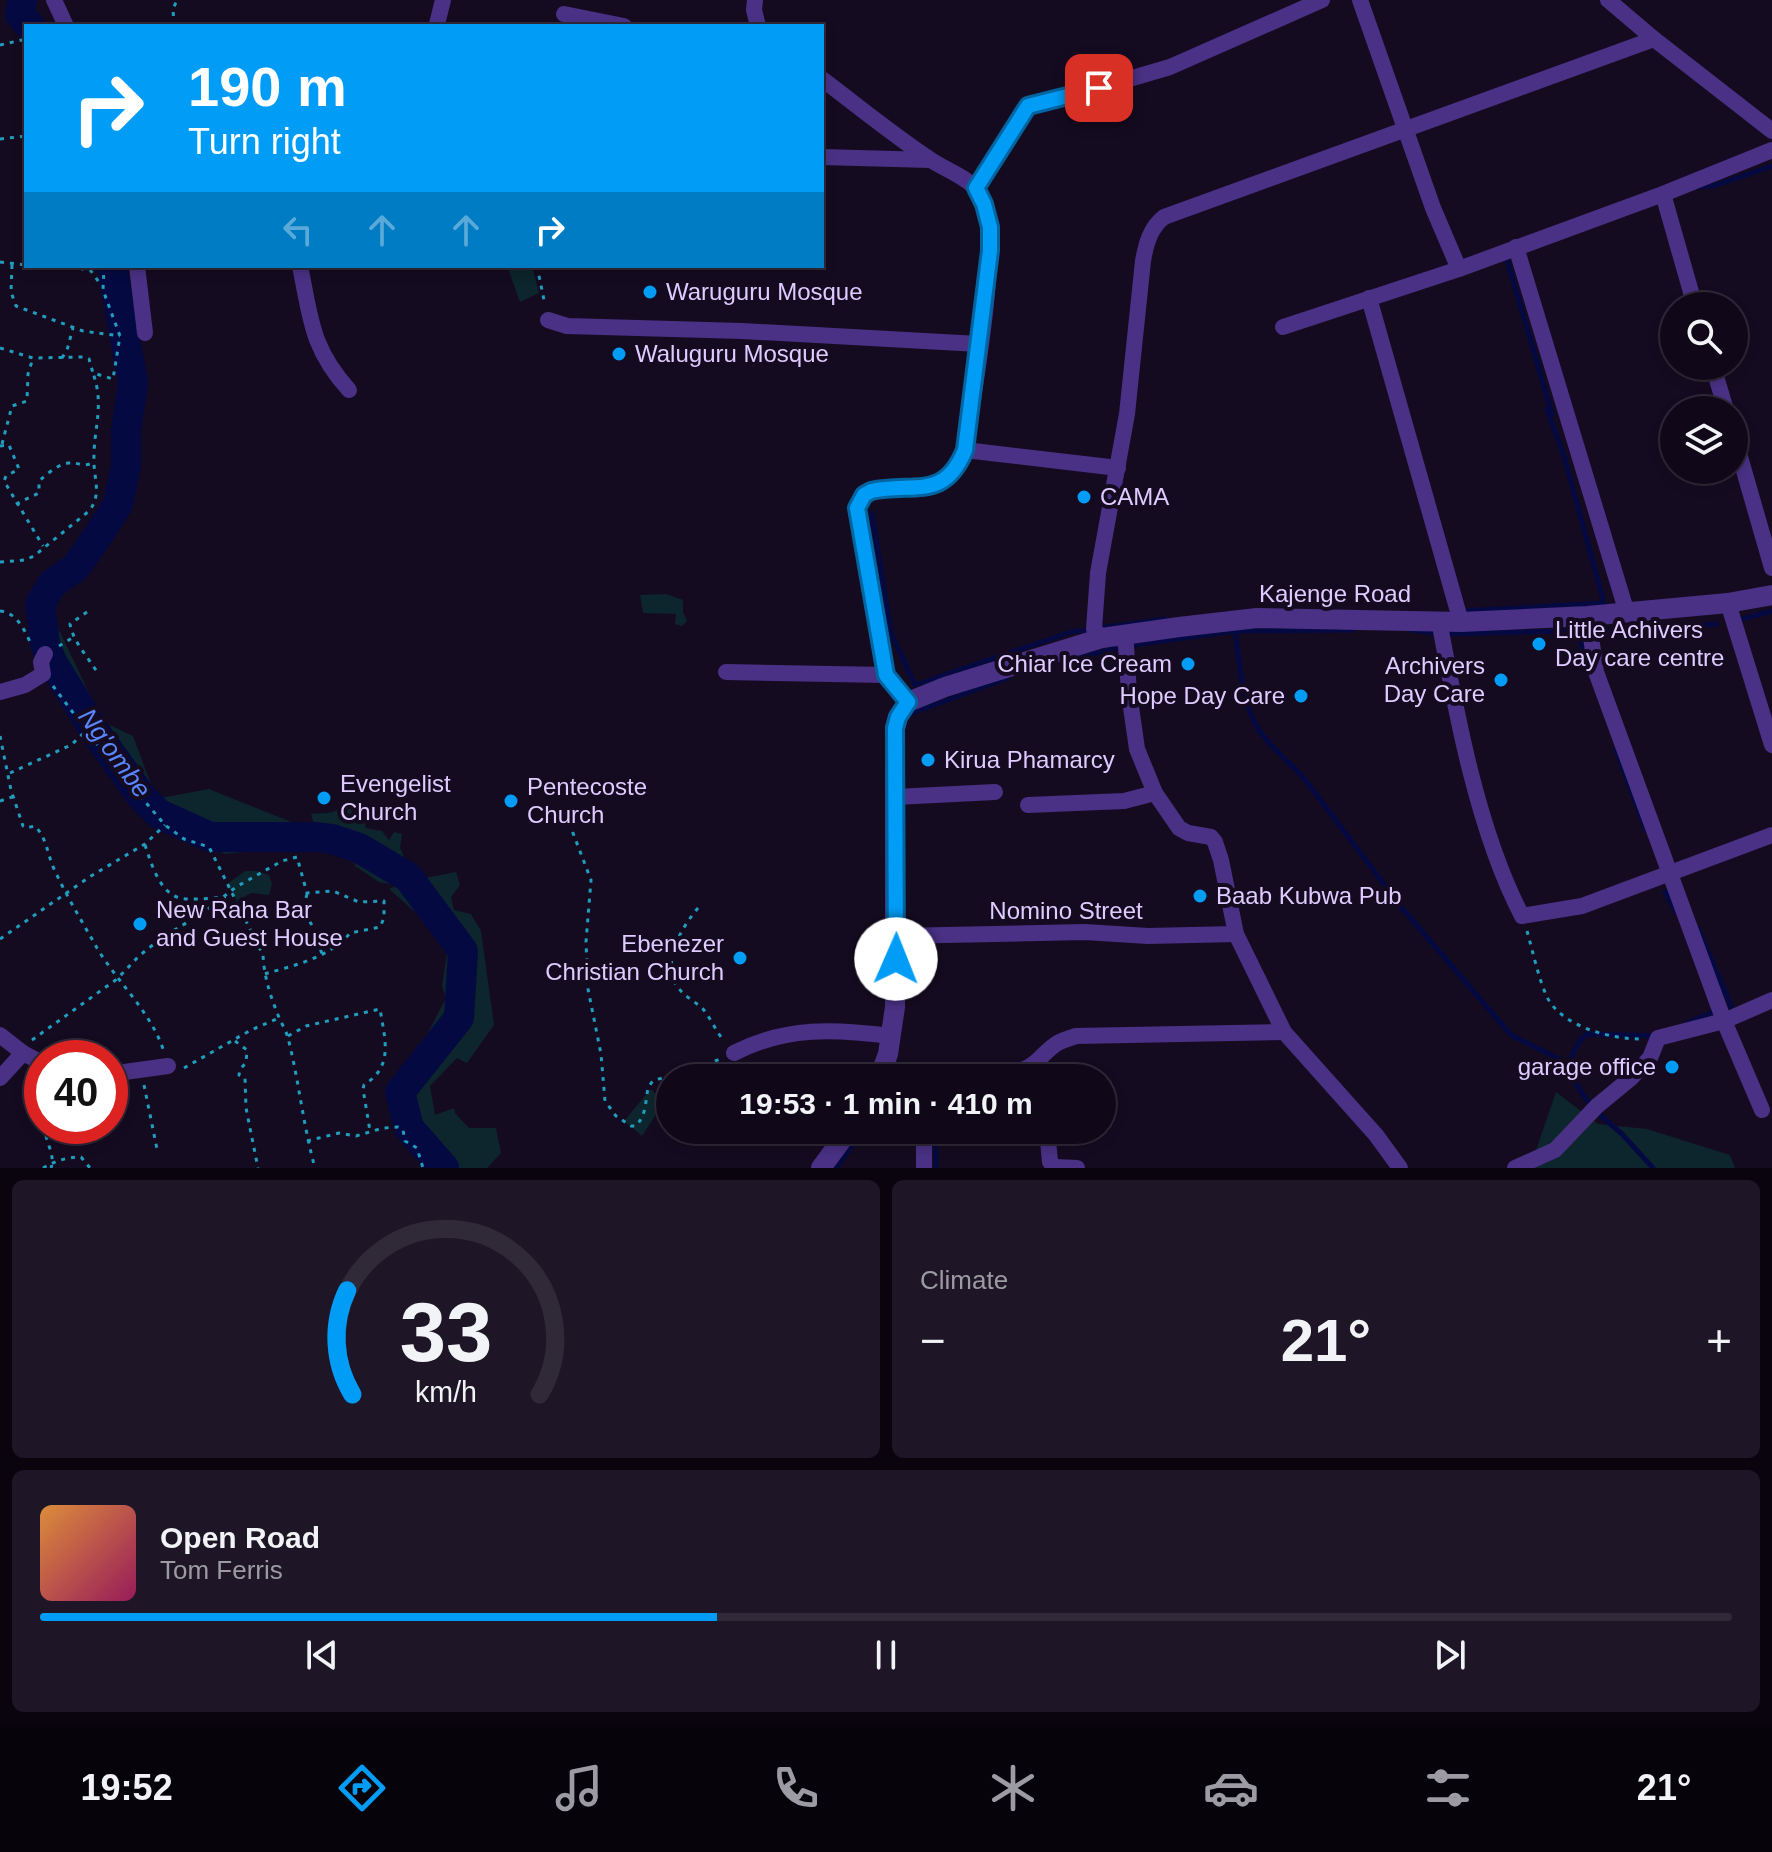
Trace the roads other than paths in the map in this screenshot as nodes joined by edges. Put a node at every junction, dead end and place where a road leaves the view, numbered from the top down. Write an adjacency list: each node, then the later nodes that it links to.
1 (54, 0): 8 (street)
2 (443, 0): 9 (street)
3 (755, 0): 11 (street)
4 (1322, 0): 19 (street)
5 (1360, 0): 14 (street)
6 (1608, 0): 12 (street)
7 (564, 13): 10 (street)
8 (65, 24)
9 (437, 24)
10 (615, 24)
11 (758, 24)
12 (1654, 39): 14 (street); 15 (street)
13 (824, 80): 18 (street)
14 (1404, 129): 24 (street); 33 (street)
15 (1772, 131)
16 (1772, 150): 20 (street)
17 (824, 157): 18 (street)
18 (930, 160): 19 (street)
19 (976, 188): 30 (street)
20 (1663, 194): 21 (street); 25 (street)
21 (1516, 247): 24 (street); 38 (street)
22 (137, 268): 29 (street)
23 (300, 268): 31 (street)
24 (1459, 269): 26 (street)
25 (1691, 292)
26 (1369, 298): 28 (street); 41 (street)
27 (548, 320): 30 (street)
28 (1283, 327)
29 (145, 333)
30 (979, 344): 32 (street)
31 (349, 390)
32 (965, 450): 33 (street); 45 (street)
33 (1118, 468): 42 (street)
34 (1748, 484): 35 (street)
35 (1772, 568)
36 (1772, 595): 37 (street, Kajenge Road)
37 (1728, 603): 38 (street, Kajenge Road); 48 (street)
38 (1627, 613): 39 (street, Kajenge Road)
39 (1588, 616): 41 (street, Kajenge Road); 54 (street)
40 (1439, 620): 41 (street, Kajenge Road); 42 (street, Kajenge Road); 54 (street)
41 (1461, 622)
42 (1112, 637): 47 (street, Kajenge Road); 50 (street)
43 (43, 663): 46 (street)
44 (726, 672): 45 (street)
45 (886, 675): 47 (street)
46 (0, 692)
47 (908, 702): 51 (street)
48 (1772, 745)
49 (995, 792): 51 (street)
50 (1155, 793): 52 (street); 55 (street)
51 (895, 797): 56 (street)
52 (1028, 805)
53 (1772, 835): 54 (street)
54 (1670, 874): 58 (street)
55 (1236, 934): 56 (street, Nomino Street); 59 (street)
56 (897, 936): 61 (street)
57 (1772, 1000): 58 (street)
58 (1724, 1021): 69 (street); 77 (street)
59 (1284, 1032): 65 (street); 76 (street)
60 (0, 1035): 62 (street)
61 (892, 1036): 63 (street); 64 (street)
62 (23, 1053): 68 (street)
63 (734, 1053)
64 (886, 1064)
65 (1033, 1064)
66 (168, 1066): 67 (street)
67 (128, 1072)
68 (0, 1078)
69 (1762, 1110)
70 (839, 1144): 73 (street)
71 (924, 1144): 74 (street)
72 (1048, 1144): 75 (street)
73 (821, 1168)
74 (924, 1168)
75 (1077, 1168)
76 (1400, 1168)
77 (1515, 1168)

